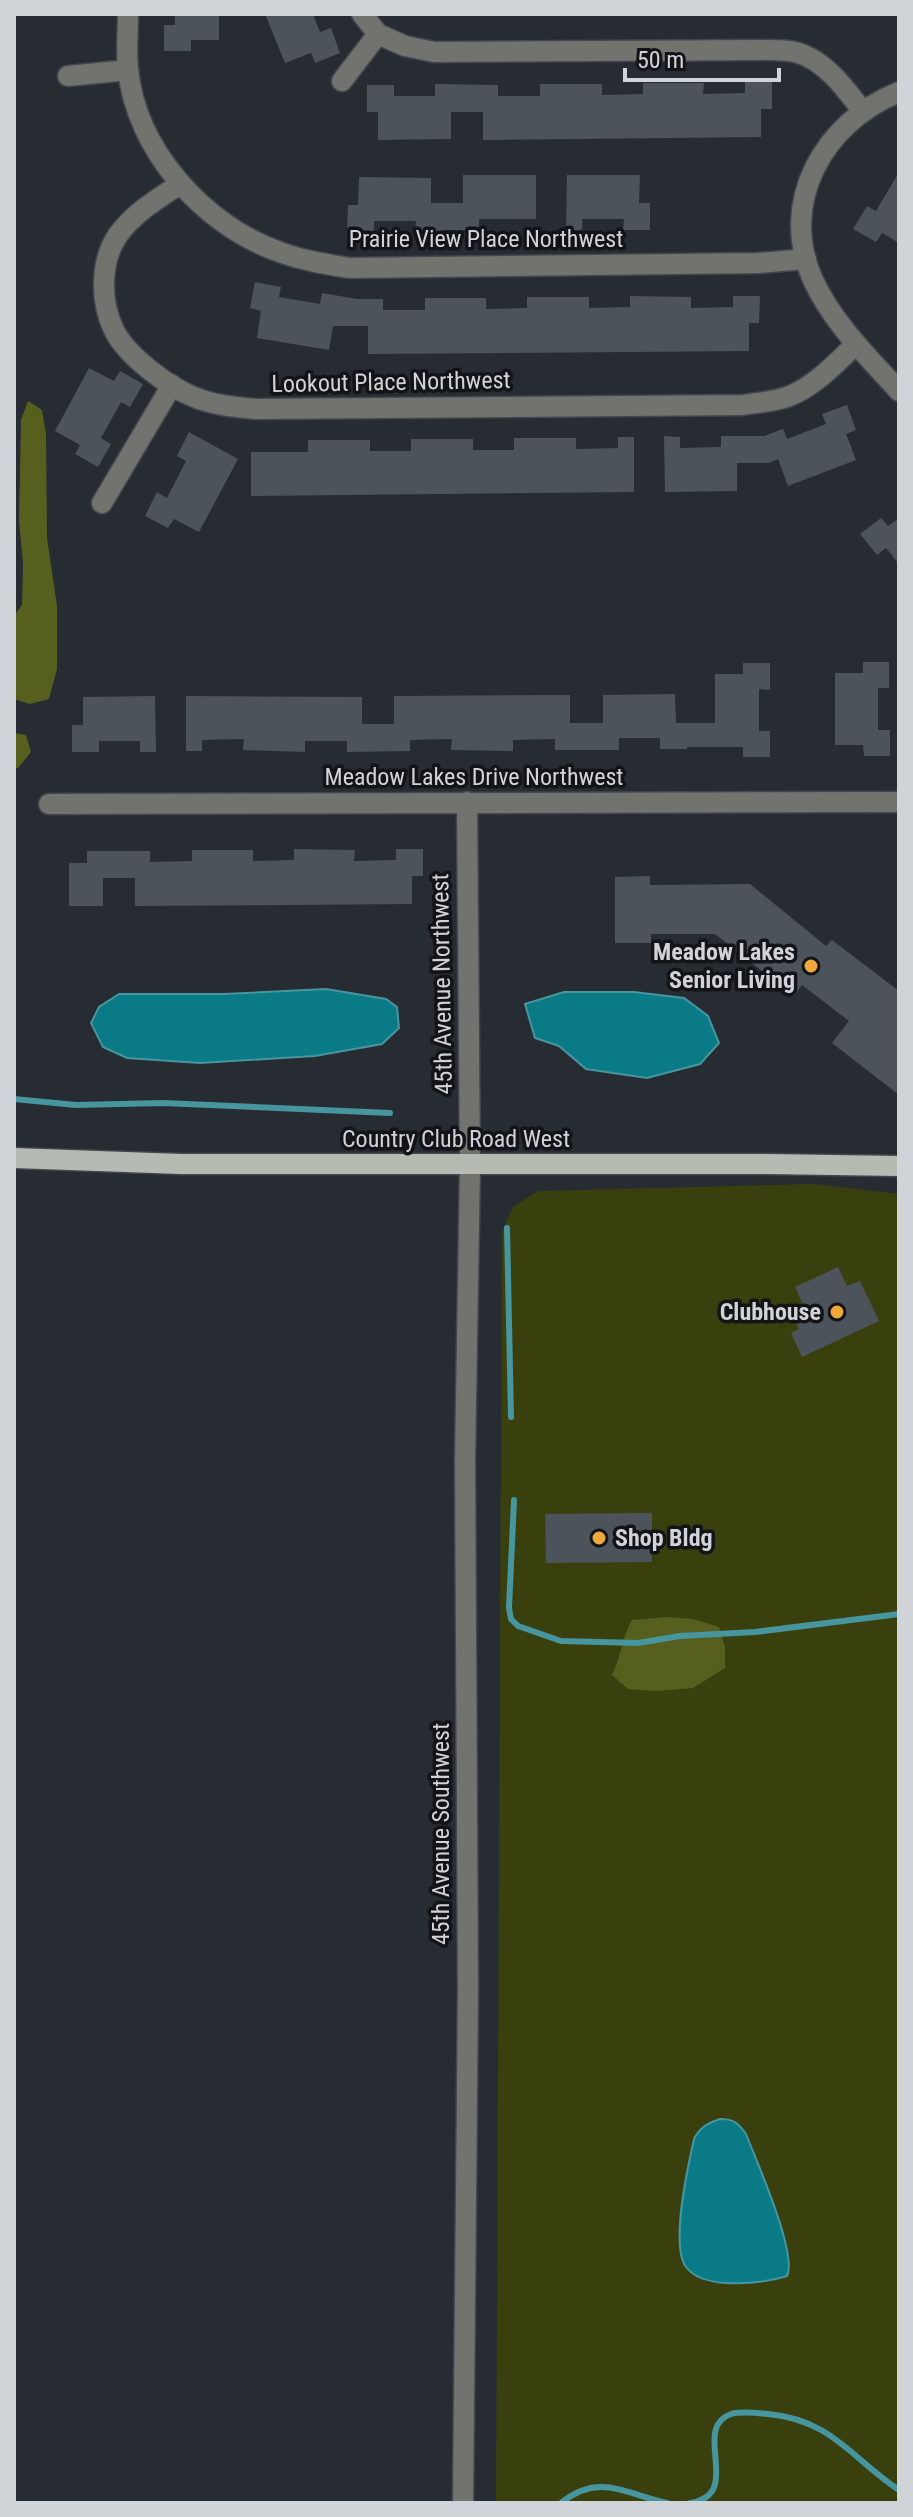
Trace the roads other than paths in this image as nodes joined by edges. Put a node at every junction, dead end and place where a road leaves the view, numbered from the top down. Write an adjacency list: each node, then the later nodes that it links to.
1 (128, 14): 4 (street, Prairie View Place Northwest)
2 (362, 14): 3 (street)
3 (378, 34): 6 (street); 8 (street)
4 (128, 70): 5 (street); 9 (street, Prairie View Place Northwest)
5 (68, 76)
6 (342, 81)
7 (899, 92): 8 (street)
8 (863, 112): 10 (street)
9 (180, 184): 10 (street, Prairie View Place Northwest); 12 (street, Lookout Place Northwest)
10 (806, 259): 11 (street)
11 (856, 344): 12 (street, Lookout Place Northwest); 13 (street)
12 (172, 385): 14 (street)
13 (899, 391)
14 (102, 503)
15 (467, 802): 16 (street, Meadow Lakes Drive Northwest); 17 (street, Meadow Lakes Drive Northwest); 19 (street, 45th Avenue Northwest)
16 (899, 802)
17 (49, 804)
18 (14, 1158): 19 (main road, Country Club Road West)
19 (470, 1165): 20 (main road, Country Club Road West); 21 (street, 45th Avenue Southwest)
20 (899, 1166)
21 (463, 2503)

